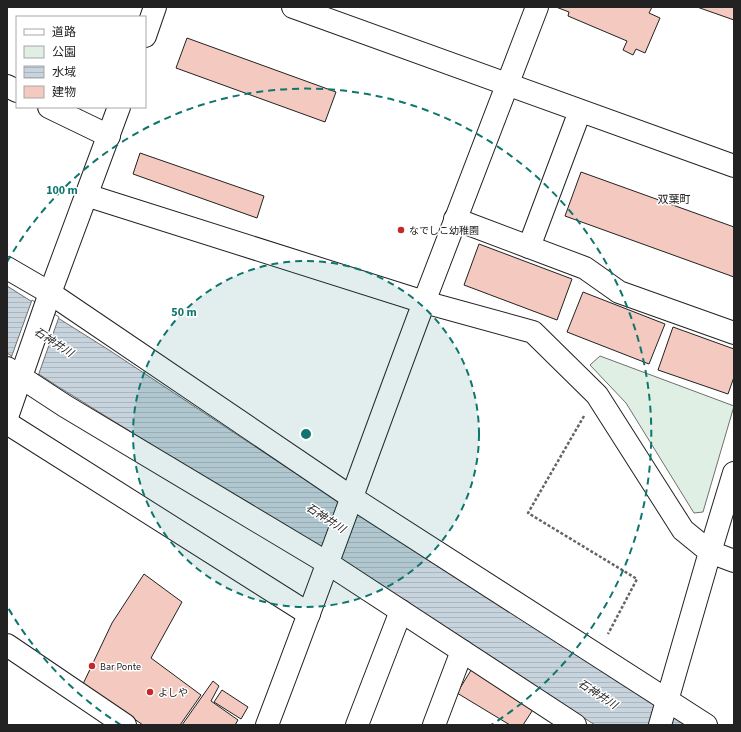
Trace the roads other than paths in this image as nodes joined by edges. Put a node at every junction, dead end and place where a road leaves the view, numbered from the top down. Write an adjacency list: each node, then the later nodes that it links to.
1 (155, 7): 4 (street)
2 (293, 7): 5 (street)
3 (536, 7): 5 (street)
4 (146, 33)
5 (507, 84): 10 (street); 14 (street)
6 (7, 86): 7 (street)
7 (16, 90)
8 (51, 108): 11 (street)
9 (119, 108): 11 (street)
10 (580, 111): 12 (street); 15 (street)
11 (109, 136): 13 (street)
12 (734, 166)
13 (86, 195): 17 (street); 18 (street)
14 (455, 219): 15 (street); 18 (street)
15 (529, 247): 19 (street)
16 (7, 268): 17 (street)
17 (50, 293): 20 (street); 24 (street)
18 (424, 302): 24 (street); 25 (street)
19 (734, 333)
20 (14, 372): 21 (street); 27 (street)
21 (7, 417)
22 (7, 423): 29 (street)
23 (734, 473): 25 (street)
24 (351, 497): 27 (street); 32 (street)
25 (710, 552): 26 (street); 32 (street)
26 (734, 561)
27 (329, 564): 28 (street); 29 (street)
28 (401, 611): 31 (street); 35 (street)
29 (309, 614): 34 (street)
30 (7, 645): 33 (street)
31 (462, 651): 36 (street); 37 (street)
32 (667, 701): 38 (street); 39 (street)
33 (125, 725)
34 (267, 725)
35 (357, 725)
36 (434, 725)
37 (575, 725)
38 (660, 725)
39 (706, 725)

